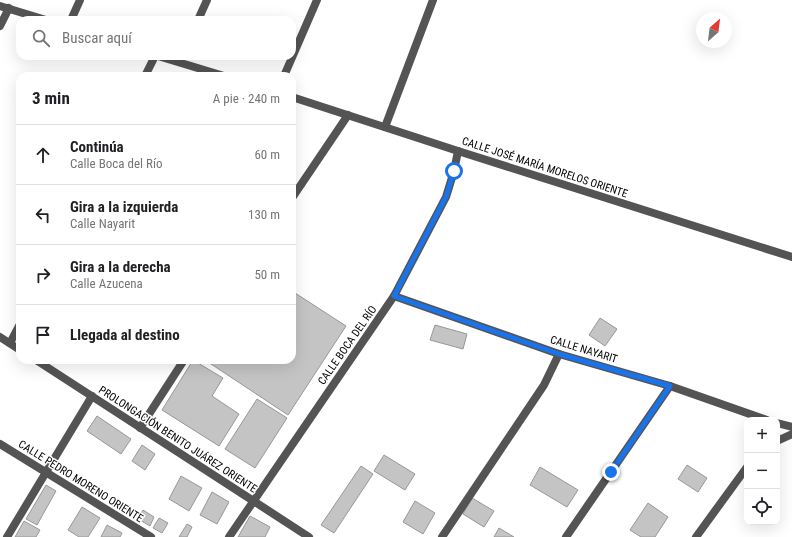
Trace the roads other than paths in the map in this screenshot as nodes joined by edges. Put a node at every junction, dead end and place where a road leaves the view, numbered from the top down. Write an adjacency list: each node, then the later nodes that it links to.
1 (80, 0): 8 (street)
2 (207, 0): 9 (street)
3 (317, 0): 11 (street)
4 (433, 0): 20 (street)
5 (0, 6): 6 (street)
6 (9, 8): 7 (street); 10 (street)
7 (34, 16)
8 (73, 16)
9 (200, 16)
10 (0, 26)
11 (296, 48)
12 (153, 60): 15 (street)
13 (184, 60): 16 (street)
14 (291, 60): 17 (street)
15 (147, 72)
16 (214, 72)
17 (286, 72)
18 (296, 98): 19 (street, CALLE JOSÉ MARÍA MORELOS ORIENTE)
19 (348, 115): 20 (street, CALLE JOSÉ MARÍA MORELOS ORIENTE); 22 (street)
20 (385, 127): 21 (street, CALLE JOSÉ MARÍA MORELOS ORIENTE)
21 (458, 151): 23 (street, CALLE JOSÉ MARÍA MORELOS ORIENTE); 24 (street, CALLE BOCA DEL RÍO)
22 (296, 192)
23 (792, 257)
24 (394, 296): 29 (street, CALLE NAYARIT); 43 (street, CALLE BOCA DEL RÍO)
25 (16, 332): 27 (street)
26 (0, 337): 27 (street)
27 (10, 344): 28 (street)
28 (16, 348)
29 (559, 354): 32 (street, CALLE NAYARIT); 48 (street)
30 (42, 364): 33 (street, PROLONGACIÓN BENITO JUÁREZ ORIENTE)
31 (181, 364): 37 (street)
32 (670, 386): 34 (street, CALLE NAYARIT); 49 (street)
33 (92, 396): 37 (street, PROLONGACIÓN BENITO JUÁREZ ORIENTE); 42 (street)
34 (758, 417)
35 (780, 424): 36 (street)
36 (792, 427)
37 (140, 428): 43 (street, PROLONGACIÓN BENITO JUÁREZ ORIENTE)
38 (792, 434): 39 (street)
39 (780, 440)
40 (0, 444): 42 (street, CALLE PEDRO MORENO ORIENTE)
41 (744, 471): 50 (street)
42 (46, 473): 44 (street); 45 (street, CALLE PEDRO MORENO ORIENTE)
43 (253, 501): 46 (street, CALLE BOCA DEL RÍO); 47 (street, PROLONGACIÓN BENITO JUÁREZ ORIENTE)
44 (7, 537)
45 (150, 537)
46 (229, 537)
47 (309, 537)
48 (442, 537)
49 (566, 537)
50 (696, 537)

